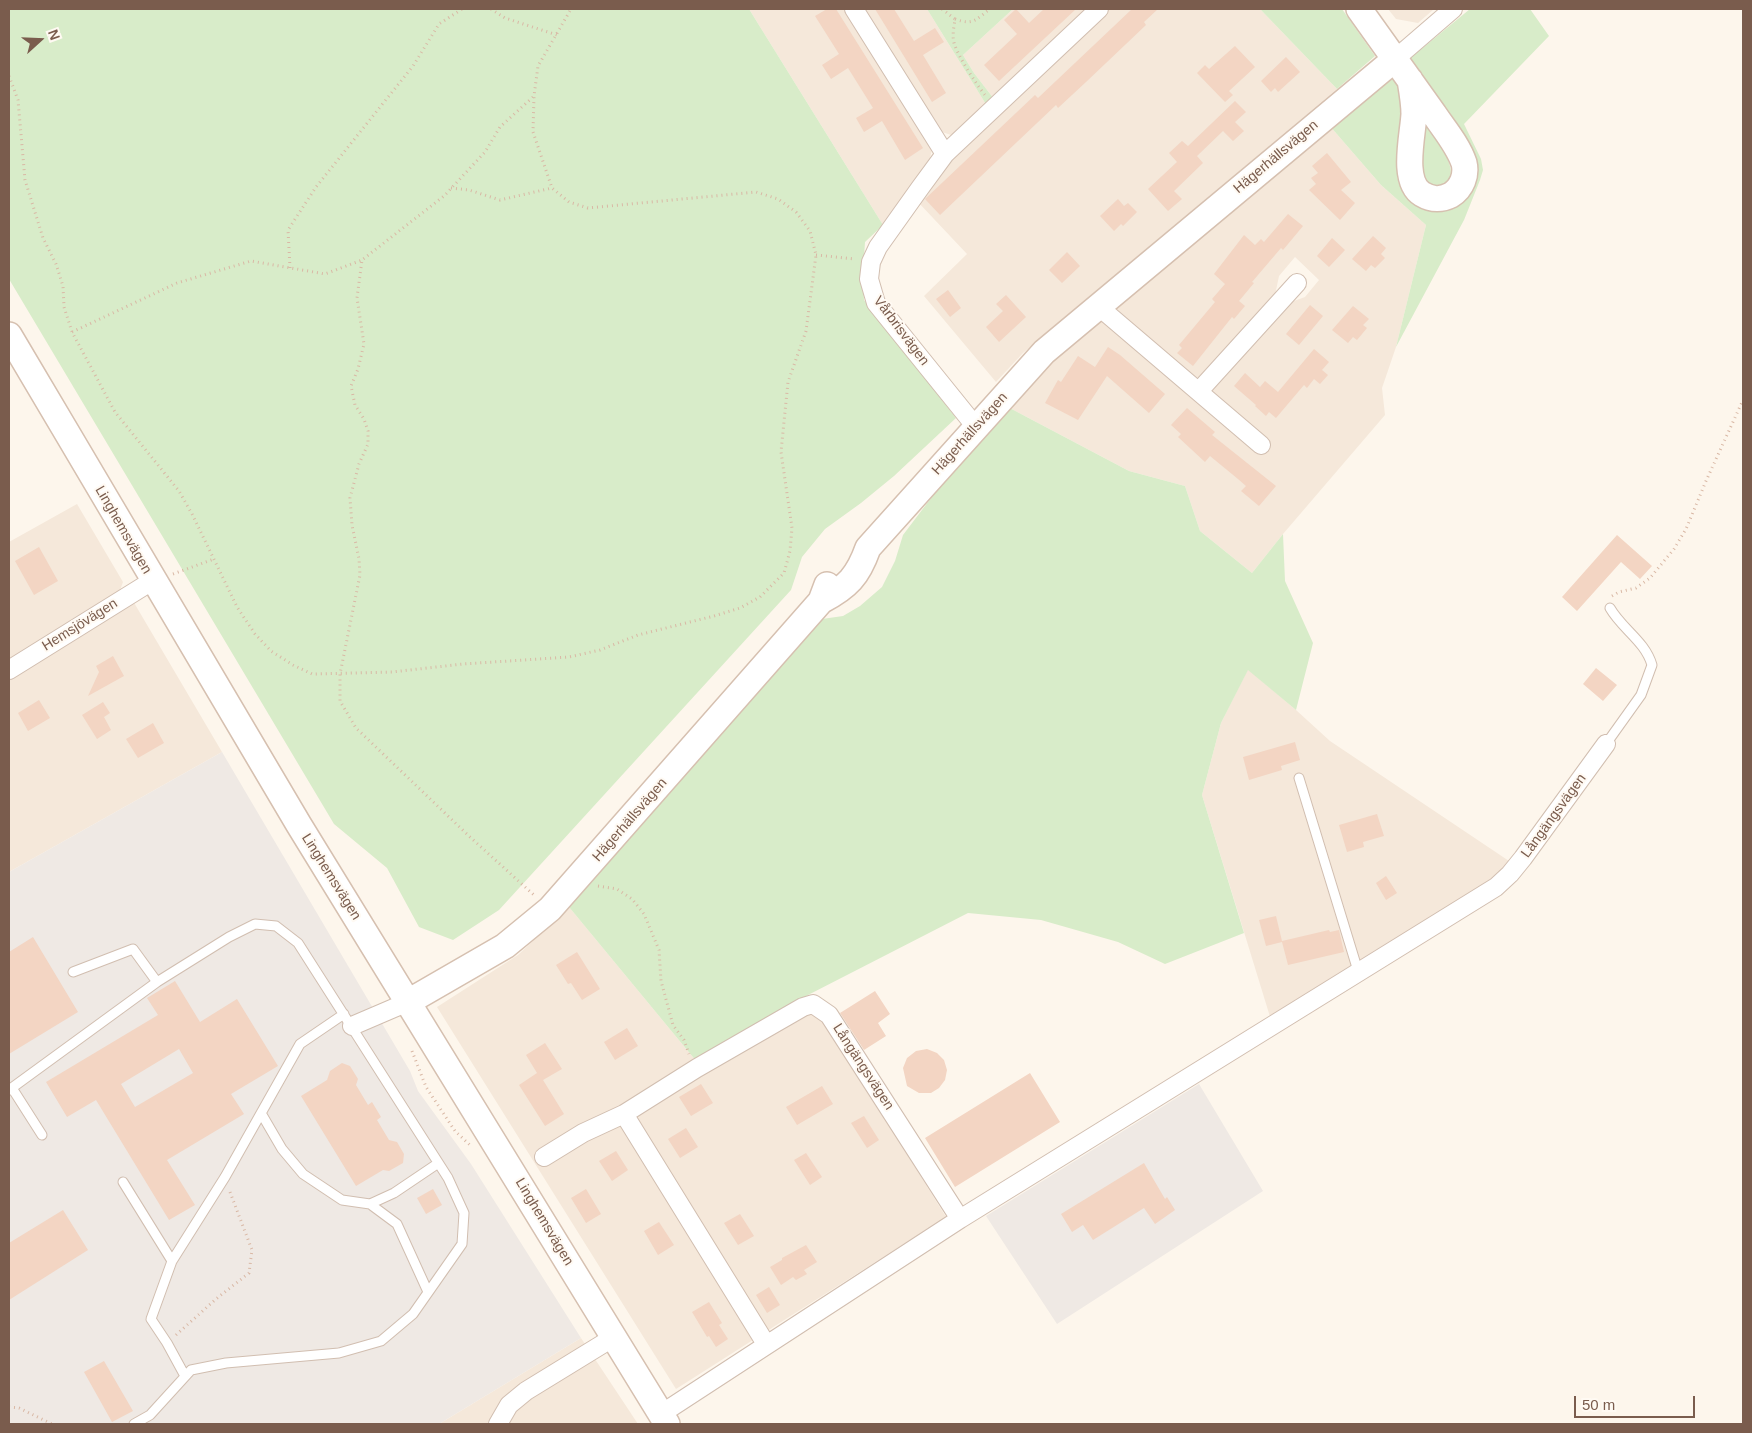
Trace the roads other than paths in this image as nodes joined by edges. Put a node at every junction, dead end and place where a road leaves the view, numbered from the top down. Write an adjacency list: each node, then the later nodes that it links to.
1 (854, 9): 7 (street)
2 (1099, 9): 7 (street, Vårbrisvägen)
3 (1359, 9): 5 (street)
4 (1452, 9): 5 (street, Hägerhällsvägen)
5 (1395, 59): 6 (street); 9 (street, Hägerhällsvägen)
6 (1410, 80)
7 (945, 154): 12 (street, Vårbrisvägen)
8 (1298, 283): 11 (street)
9 (1098, 306): 11 (street); 12 (street, Hägerhällsvägen)
10 (9, 335): 14 (street, Linghemsvägen)
11 (1199, 391): 13 (street)
12 (976, 427): 22 (street, Hägerhällsvägen)
13 (1261, 446)
14 (152, 581): 16 (street, Hemsjövägen); 22 (street, Linghemsvägen)
15 (1610, 608): 17 (lane, Långängsvägen)
16 (9, 670)
17 (1606, 744): 19 (street, Långängsvägen)
18 (1299, 778): 19 (lane)
19 (1358, 971): 32 (street, Långängsvägen)
20 (73, 972): 21 (lane)
21 (157, 982): 23 (lane); 24 (lane)
22 (408, 1002): 23 (street); 35 (street, Linghemsvägen)
23 (348, 1020): 25 (lane); 29 (lane)
24 (10, 1089): 27 (lane)
25 (261, 1113): 31 (lane); 33 (lane)
26 (624, 1114): 28 (street, Långängsvägen); 32 (street, Långängsvägen); 36 (street)
27 (42, 1134)
28 (544, 1157)
29 (437, 1164): 31 (lane); 34 (lane)
30 (123, 1182): 33 (lane)
31 (370, 1204): 34 (lane)
32 (960, 1218): 36 (street, Långängsvägen)
33 (172, 1261): 37 (lane)
34 (428, 1292): 37 (lane)
35 (614, 1338): 38 (street, Linghemsvägen); 40 (street)
36 (766, 1344): 38 (street, Långängsvägen)
37 (185, 1376): 39 (lane)
38 (664, 1419)
39 (134, 1424)
40 (498, 1424)

